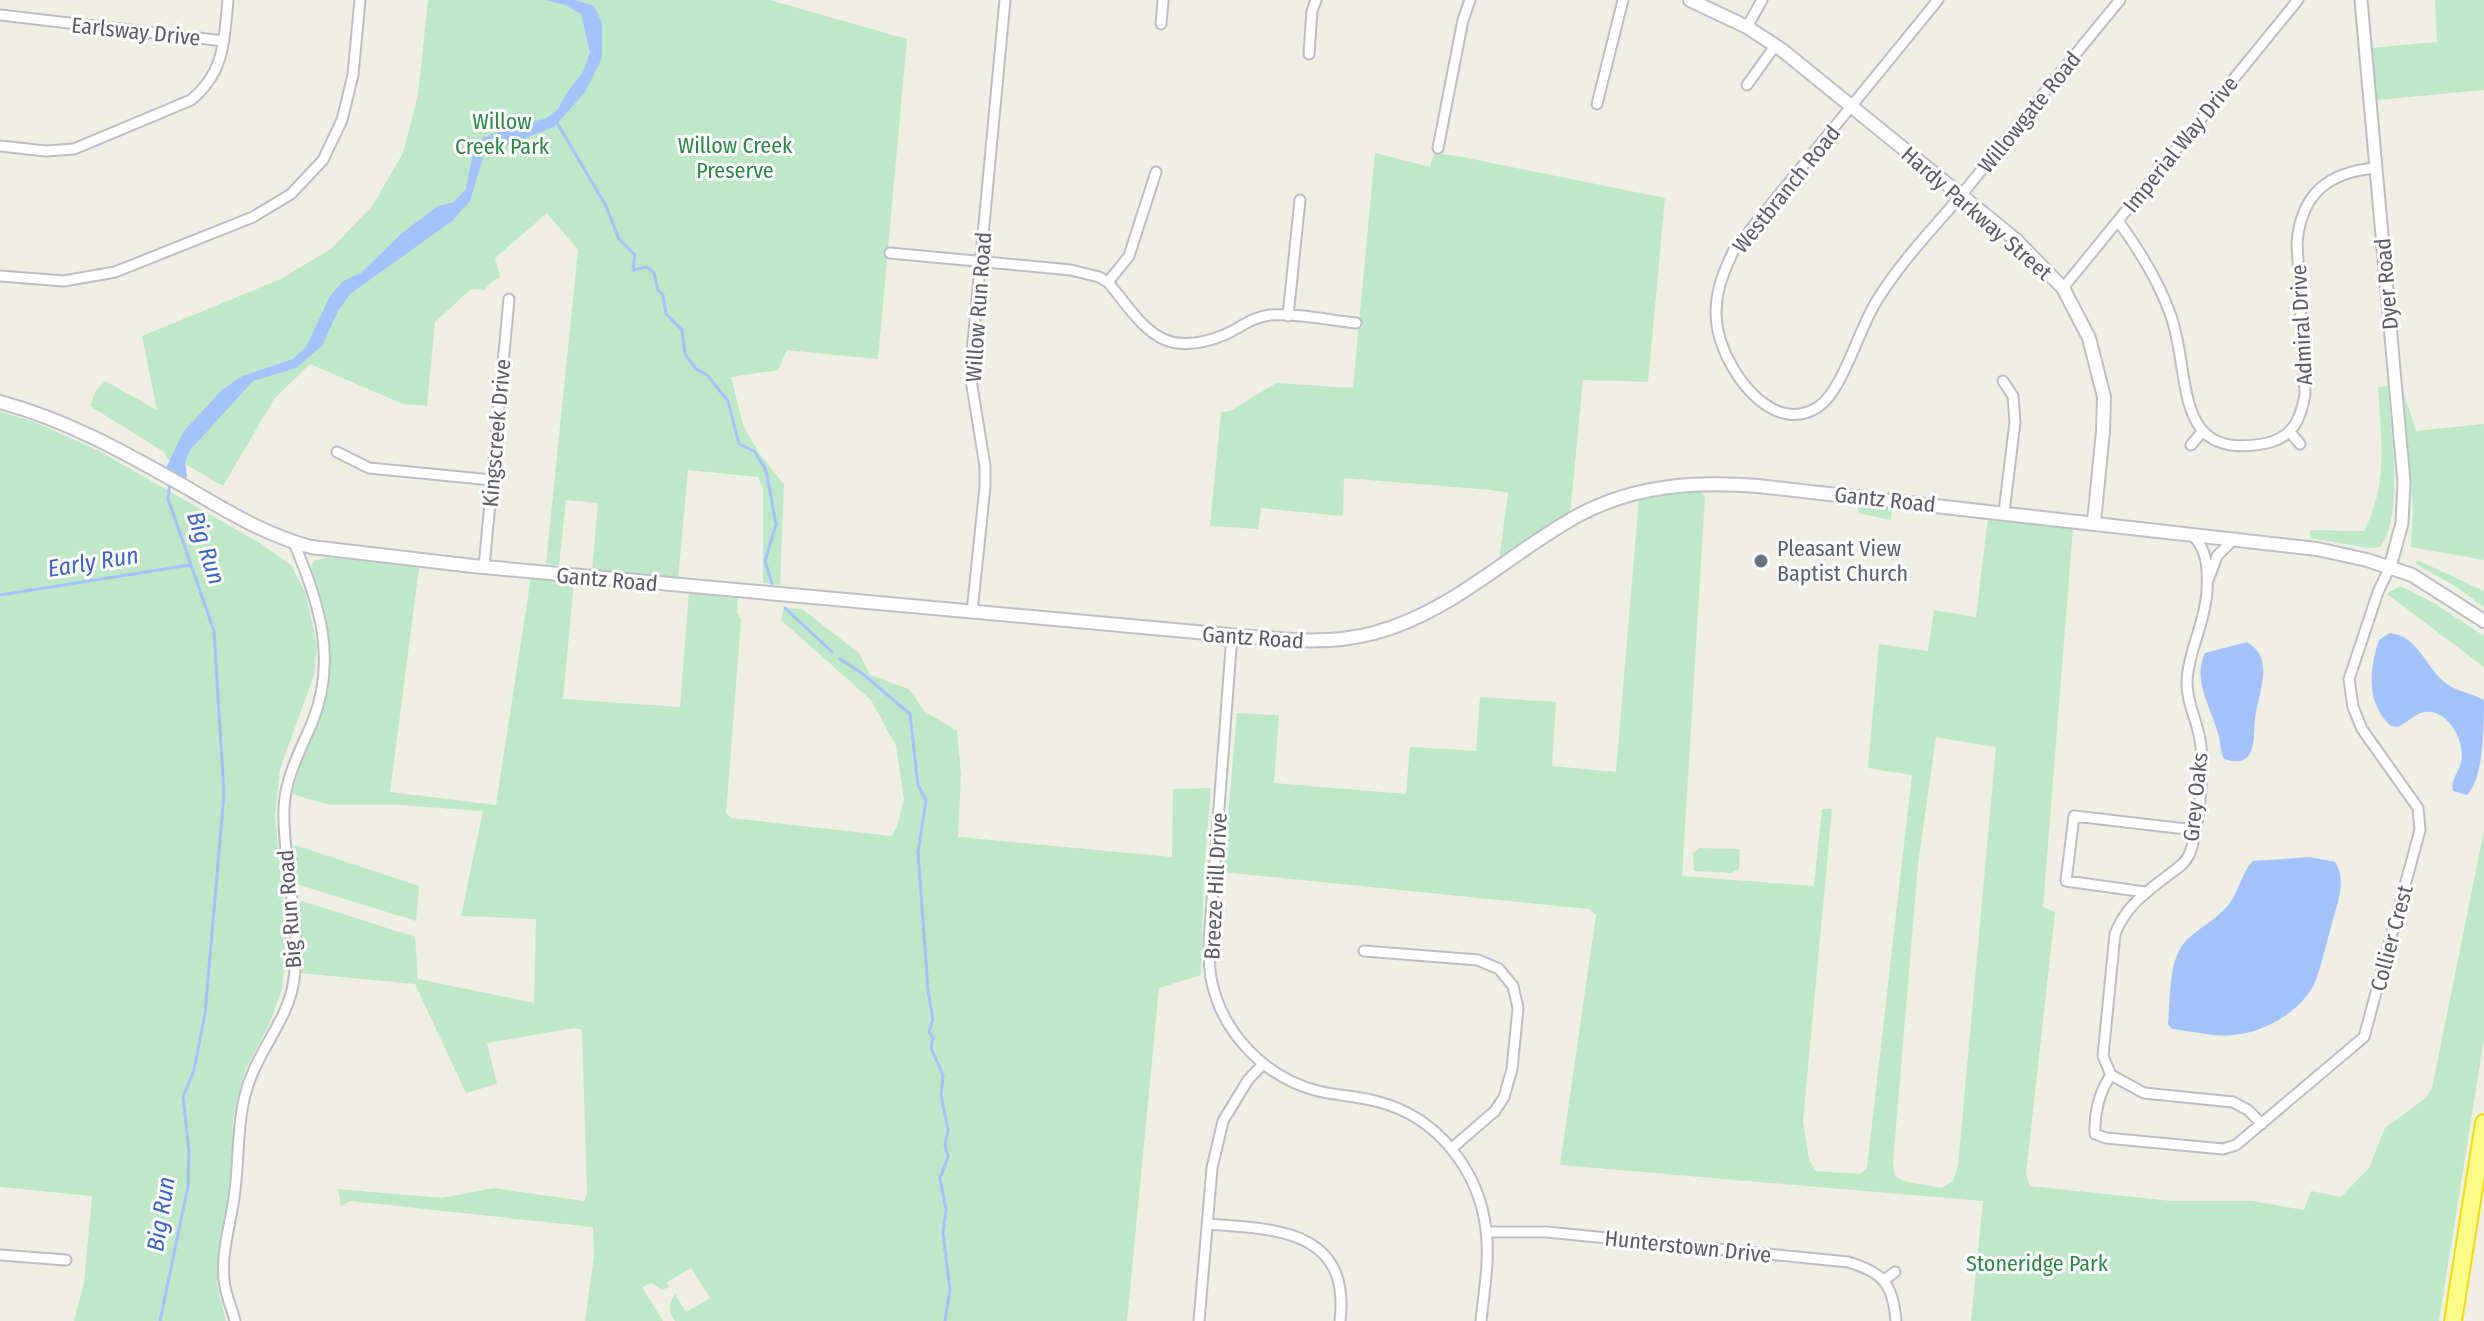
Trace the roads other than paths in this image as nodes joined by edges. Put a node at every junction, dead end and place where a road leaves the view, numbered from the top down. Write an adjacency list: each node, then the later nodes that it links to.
1 (228, 0): 17 (street)
2 (360, 0): 32 (street)
3 (1005, 0): 31 (street, Willow Run Road)
4 (1163, 0): 15 (street)
5 (1316, 0): 19 (street)
6 (1470, 0): 24 (street)
7 (1623, 0): 21 (street)
8 (1690, 0): 16 (main road, Hardy Parkway Street)
9 (1762, 0): 16 (street)
10 (1938, 0): 22 (street, Westbranch Road)
11 (2120, 0): 27 (street, Willowgate Road)
12 (2298, 0): 29 (street, Imperial Way Drive)
13 (2361, 0): 25 (street, Dyer Road)
14 (0, 15): 17 (street, Earlsway Drive)
15 (1161, 24)
16 (1747, 27): 18 (main road, Hardy Parkway Street)
17 (224, 41): 23 (street)
18 (1775, 46): 20 (street); 22 (main road, Hardy Parkway Street)
19 (1309, 54)
20 (1747, 85)
21 (1597, 104)
22 (1852, 107): 27 (main road, Hardy Parkway Street); 40 (street, Westbranch Road)
23 (0, 146)
24 (1438, 148)
25 (2376, 168): 42 (street, Admiral Drive); 53 (street, Dyer Road)
26 (1156, 172): 33 (street)
27 (1961, 196): 34 (main road, Hardy Parkway Street); 40 (street, Willowgate Road)
28 (1300, 200): 36 (street)
29 (2118, 221): 34 (street, Imperial Way Drive); 41 (street)
30 (890, 253): 31 (street)
31 (981, 262): 33 (street); 55 (street, Willow Run Road)
32 (0, 276)
33 (1108, 282): 36 (street)
34 (2063, 288): 48 (main road, Hardy Parkway Street)
35 (509, 299): 46 (street, Kingscreek Drive)
36 (1288, 316): 37 (street)
37 (1356, 323)
38 (2003, 381): 47 (street)
39 (0, 402): 51 (main road, Gantz Road)
40 (1800, 413)
41 (2203, 431): 42 (street); 44 (street)
42 (2290, 432): 43 (street)
43 (2300, 444)
44 (2191, 445)
45 (337, 452): 46 (street)
46 (492, 480): 52 (street, Kingscreek Drive)
47 (2004, 512): 48 (main road, Gantz Road); 57 (main road, Gantz Road)
48 (2094, 522): 49 (main road, Gantz Road)
49 (2189, 533): 50 (main road, Gantz Road); 54 (street, Grey Oaks)
50 (2236, 538): 53 (main road, Gantz Road); 54 (street, Grey Oaks)
51 (294, 543): 52 (main road, Gantz Road); 72 (street, Big Run Road)
52 (484, 567): 55 (main road, Gantz Road)
53 (2390, 567): 56 (main road, Gantz Road); 64 (street, Collier Crest)
54 (2207, 585): 58 (street, Grey Oaks)
55 (972, 612): 57 (main road, Gantz Road)
56 (2484, 621)
57 (1232, 635): 61 (street, Breeze Hill Drive)
58 (2195, 830): 59 (street, Grey Oaks); 59 (street)
59 (2145, 892): 62 (street, Grey Oaks)
60 (1364, 951): 65 (street)
61 (1263, 1064): 65 (street, Breeze Hill Drive); 66 (street)
62 (2111, 1075): 64 (street); 64 (street, Collier Crest)
63 (2484, 1123): 77 (highway)
64 (2262, 1124)
65 (1452, 1148): 67 (street, Breeze Hill Drive)
66 (1207, 1224): 73 (street); 74 (street)
67 (1487, 1232): 71 (street, Hunterstown Drive); 75 (street, Breeze Hill Drive)
68 (0, 1255): 69 (street)
69 (66, 1260)
70 (1895, 1272): 71 (street)
71 (1884, 1280): 76 (street)
72 (235, 1321)
73 (1199, 1321)
74 (1340, 1321)
75 (1481, 1321)
76 (1896, 1321)
77 (2453, 1321)

